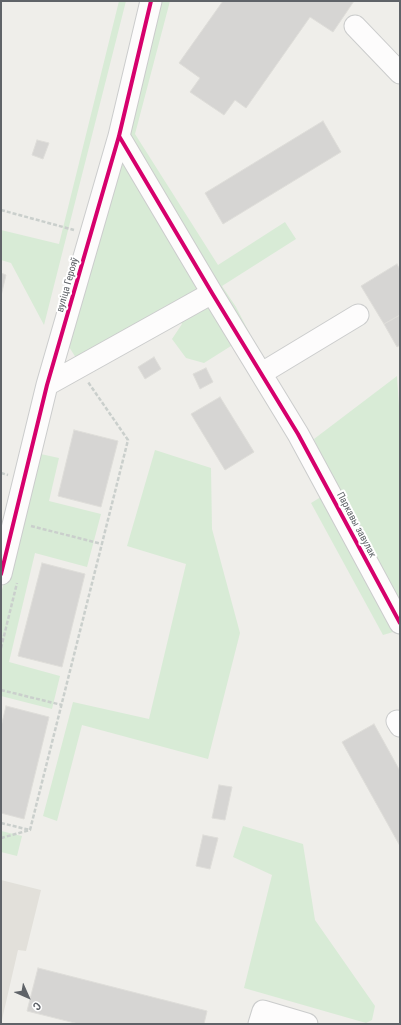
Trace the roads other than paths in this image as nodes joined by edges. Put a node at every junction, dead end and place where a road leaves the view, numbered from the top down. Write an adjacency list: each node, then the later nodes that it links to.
1 (151, 1): 4 (street, вуліца Герояў)
2 (355, 26): 3 (street)
3 (400, 73)
4 (119, 136): 5 (street, Паркавы завулак); 8 (street, вуліца Герояў)
5 (212, 293): 7 (street, Паркавы завулак); 8 (street)
6 (358, 315): 7 (street)
7 (262, 374): 10 (street, Паркавы завулак)
8 (47, 385): 9 (street, вуліца Герояў)
9 (9, 576)
10 (395, 602): 11 (street, Паркавы завулак)
11 (400, 623)
12 (259, 1024): 13 (street)
13 (307, 1024)

